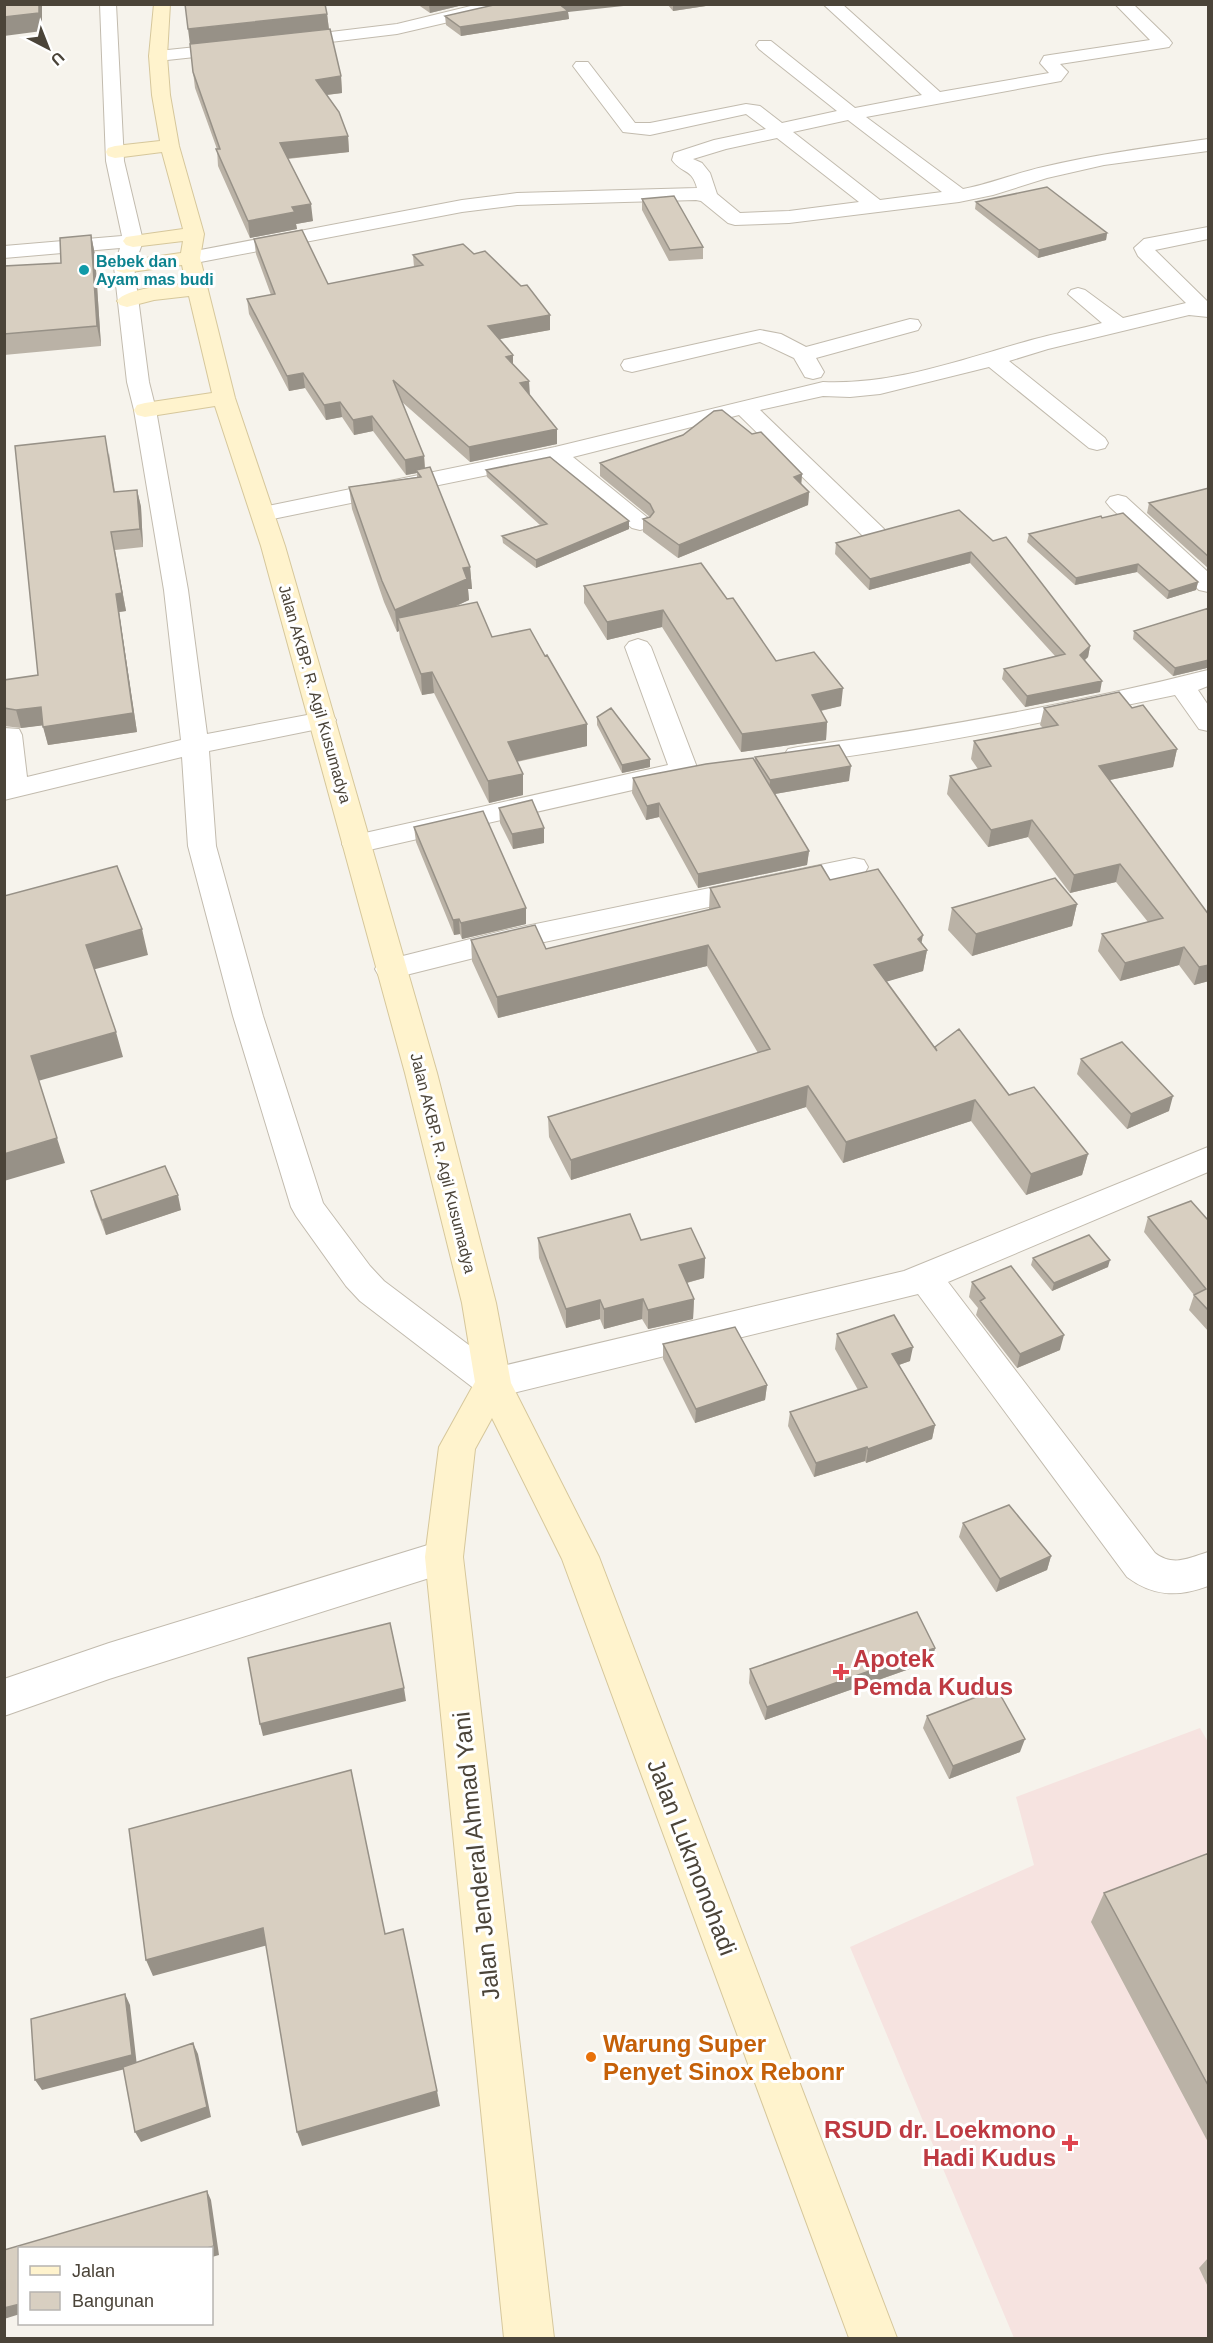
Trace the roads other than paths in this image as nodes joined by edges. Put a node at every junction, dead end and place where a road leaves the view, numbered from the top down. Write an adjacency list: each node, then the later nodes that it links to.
1 (108, 4): 16 (street)
2 (162, 4): 9 (main road, Jalan AKBP. R. Agil Kusumadya)
3 (502, 4): 6 (street)
4 (831, 4): 11 (street)
5 (1123, 4): 11 (street)
6 (273, 44)
7 (765, 45): 12 (street)
8 (250, 46): 9 (street)
9 (158, 56): 15 (main road, Jalan AKBP. R. Agil Kusumadya)
10 (582, 66): 13 (street)
11 (936, 98): 12 (street)
12 (851, 114): 13 (street); 18 (street)
13 (781, 130): 17 (street); 19 (street)
14 (1209, 145): 18 (street)
15 (170, 146): 16 (main road); 22 (main road, Jalan AKBP. R. Agil Kusumadya)
16 (115, 152): 21 (street)
17 (706, 196): 19 (street); 22 (street)
18 (959, 196): 19 (street)
19 (877, 207)
20 (1209, 233): 28 (street)
21 (133, 241): 22 (main road); 23 (street); 24 (street)
22 (192, 246): 24 (main road); 25 (main road, Jalan AKBP. R. Agil Kusumadya)
23 (4, 252)
24 (124, 267): 27 (street)
25 (198, 290): 27 (main road); 35 (main road, Jalan AKBP. R. Agil Kusumadya)
26 (1078, 294): 30 (street)
27 (127, 301): 37 (street)
28 (1206, 309): 30 (street)
29 (910, 325): 31 (street)
30 (1118, 325): 32 (street)
31 (803, 354): 33 (street); 34 (street)
32 (993, 359): 34 (street); 38 (street)
33 (633, 365)
34 (823, 389): 36 (street)
35 (225, 398): 37 (main road); 41 (main road, Jalan AKBP. R. Agil Kusumadya)
36 (744, 406): 39 (street); 43 (street)
37 (145, 410): 51 (street)
38 (1097, 443)
39 (556, 454): 41 (street); 42 (street)
40 (1118, 502): 44 (street)
41 (263, 514): 48 (main road, Jalan AKBP. R. Agil Kusumadya)
42 (640, 523)
43 (875, 534)
44 (1209, 585)
45 (638, 648): 54 (street)
46 (1209, 678): 47 (street)
47 (1182, 686): 49 (street); 52 (street)
48 (323, 720): 51 (street); 54 (main road, Jalan AKBP. R. Agil Kusumadya)
49 (1209, 723)
50 (9, 735): 53 (street)
51 (195, 745): 53 (street); 59 (street)
52 (778, 757)
53 (9, 790)
54 (356, 844): 56 (main road, Jalan AKBP. R. Agil Kusumadya)
55 (854, 867): 56 (street)
56 (390, 969): 59 (main road, Jalan AKBP. R. Agil Kusumadya)
57 (1209, 1159): 58 (street)
58 (925, 1277): 59 (street); 61 (street)
59 (494, 1383): 60 (main road, Jalan Jenderal Ahmad Yani); 64 (main road, Jalan Lukmonohadi)
60 (444, 1557): 62 (street); 63 (main road, Jalan Jenderal Ahmad Yani)
61 (1209, 1569)
62 (4, 1698)
63 (529, 2338)
64 (873, 2338)

